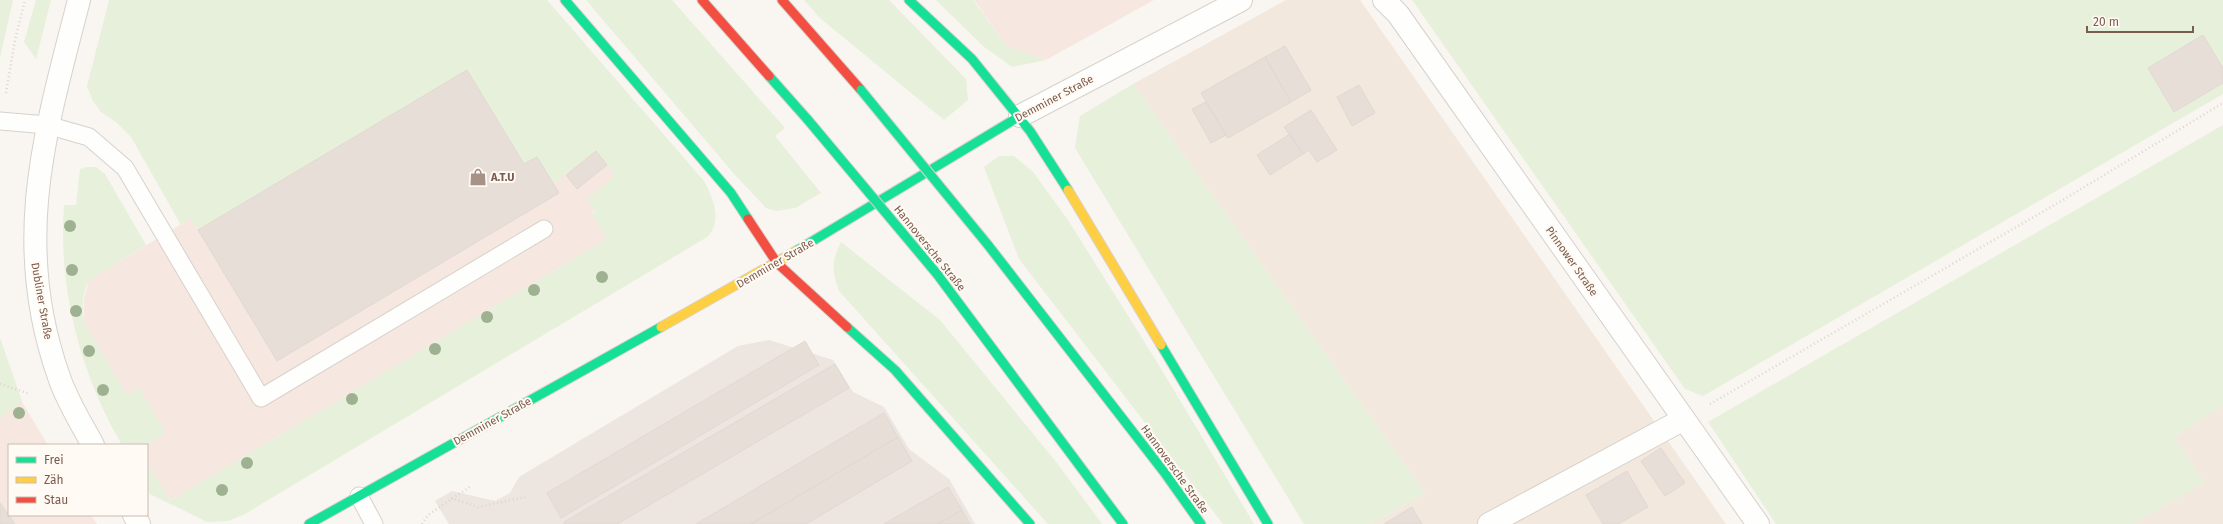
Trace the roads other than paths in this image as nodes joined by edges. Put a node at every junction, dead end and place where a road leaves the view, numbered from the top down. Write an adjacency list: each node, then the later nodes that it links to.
1 (79, 0): 10 (street, Dubliner Straße)
2 (565, 0): 12 (main road)
3 (702, 0): 19 (main road, Hannoversche Straße, bridge)
4 (782, 0): 20 (main road, Hannoversche Straße, bridge)
5 (909, 0): 8 (main road)
6 (1384, 0): 13 (street, Pinnower Straße)
7 (1235, 1): 8 (street, Demminer Straße)
8 (1020, 116): 12 (main road, Demminer Straße); 21 (main road)
9 (0, 121): 10 (lane)
10 (47, 125): 11 (lane); 14 (street, Dubliner Straße)
11 (544, 229)
12 (777, 263): 15 (main road, Demminer Straße); 18 (main road)
13 (1684, 419): 22 (street); 23 (street, Pinnower Straße)
14 (92, 444)
15 (359, 496): 16 (main road, Demminer Straße); 17 (lane)
16 (309, 524)
17 (374, 524)
18 (1030, 524)
19 (1123, 524)
20 (1201, 524)
21 (1268, 524)
22 (1489, 524)
23 (1758, 524)

